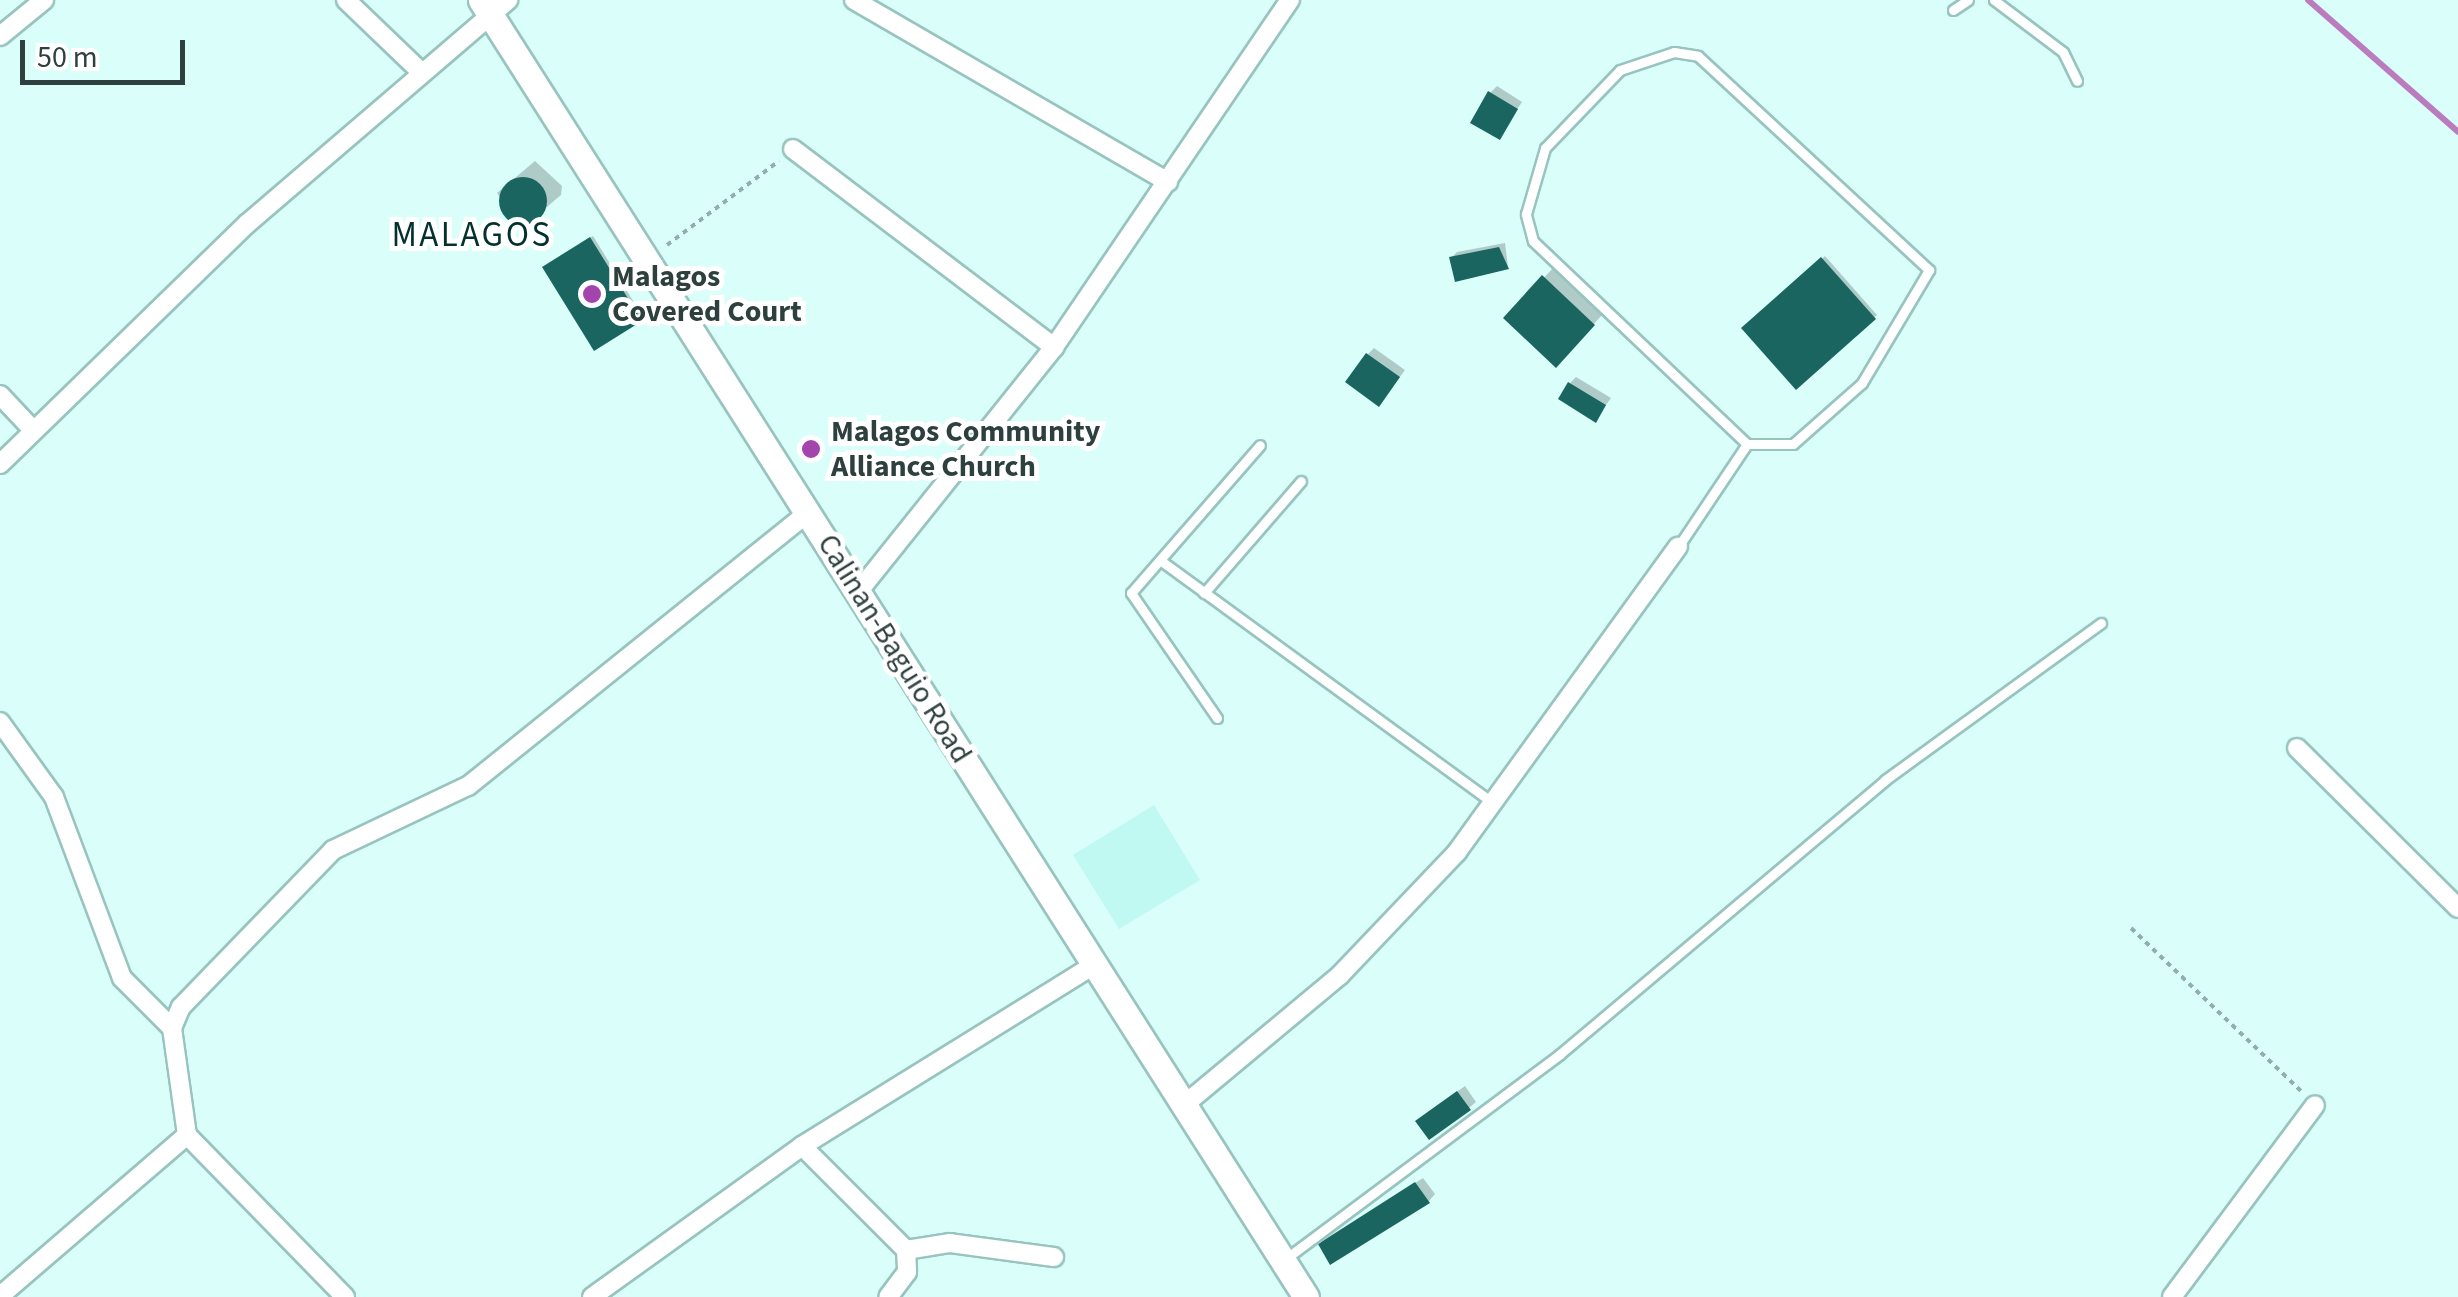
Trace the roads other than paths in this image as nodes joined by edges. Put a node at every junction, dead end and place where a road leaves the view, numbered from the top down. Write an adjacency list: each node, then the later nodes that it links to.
1 (44, 0): 9 (street)
2 (346, 0): 10 (street)
3 (854, 0): 13 (street)
4 (1290, 0): 13 (street)
5 (1968, 0): 8 (lane)
6 (1994, 0): 11 (lane)
7 (494, 5): 10 (street); 21 (main road, Calinan-Baguio Road)
8 (1953, 10)
9 (0, 36)
10 (421, 72): 16 (street)
11 (2077, 80)
12 (793, 149): 14 (street)
13 (1168, 182): 14 (street)
14 (1054, 347): 24 (street)
15 (0, 396): 16 (street)
16 (33, 430): 19 (street)
17 (1747, 444): 17 (lane); 22 (lane)
18 (1260, 446): 23 (lane)
19 (0, 464)
20 (1301, 482): 25 (lane)
21 (807, 513): 24 (main road, Calinan-Baguio Road); 33 (street)
22 (1678, 547): 30 (street)
23 (1160, 560): 25 (lane); 27 (lane)
24 (858, 592): 32 (main road, Calinan-Baguio Road)
25 (1204, 592): 30 (lane)
26 (2101, 623): 40 (lane)
27 (1217, 718)
28 (0, 722): 33 (street)
29 (2298, 748): 31 (street)
30 (1496, 805): 35 (street)
31 (2458, 908)
32 (1095, 964): 35 (main road, Calinan-Baguio Road); 37 (street)
33 (172, 1028): 36 (street)
34 (2315, 1105): 46 (street)
35 (1184, 1106): 40 (main road, Calinan-Baguio Road)
36 (187, 1134): 41 (street); 42 (street)
37 (802, 1146): 38 (street); 43 (street)
38 (906, 1250): 39 (street); 44 (street)
39 (1054, 1256)
40 (1283, 1261): 45 (main road, Calinan-Baguio Road)
41 (0, 1296)
42 (345, 1297)
43 (592, 1297)
44 (888, 1297)
45 (1306, 1297)
46 (2172, 1297)

